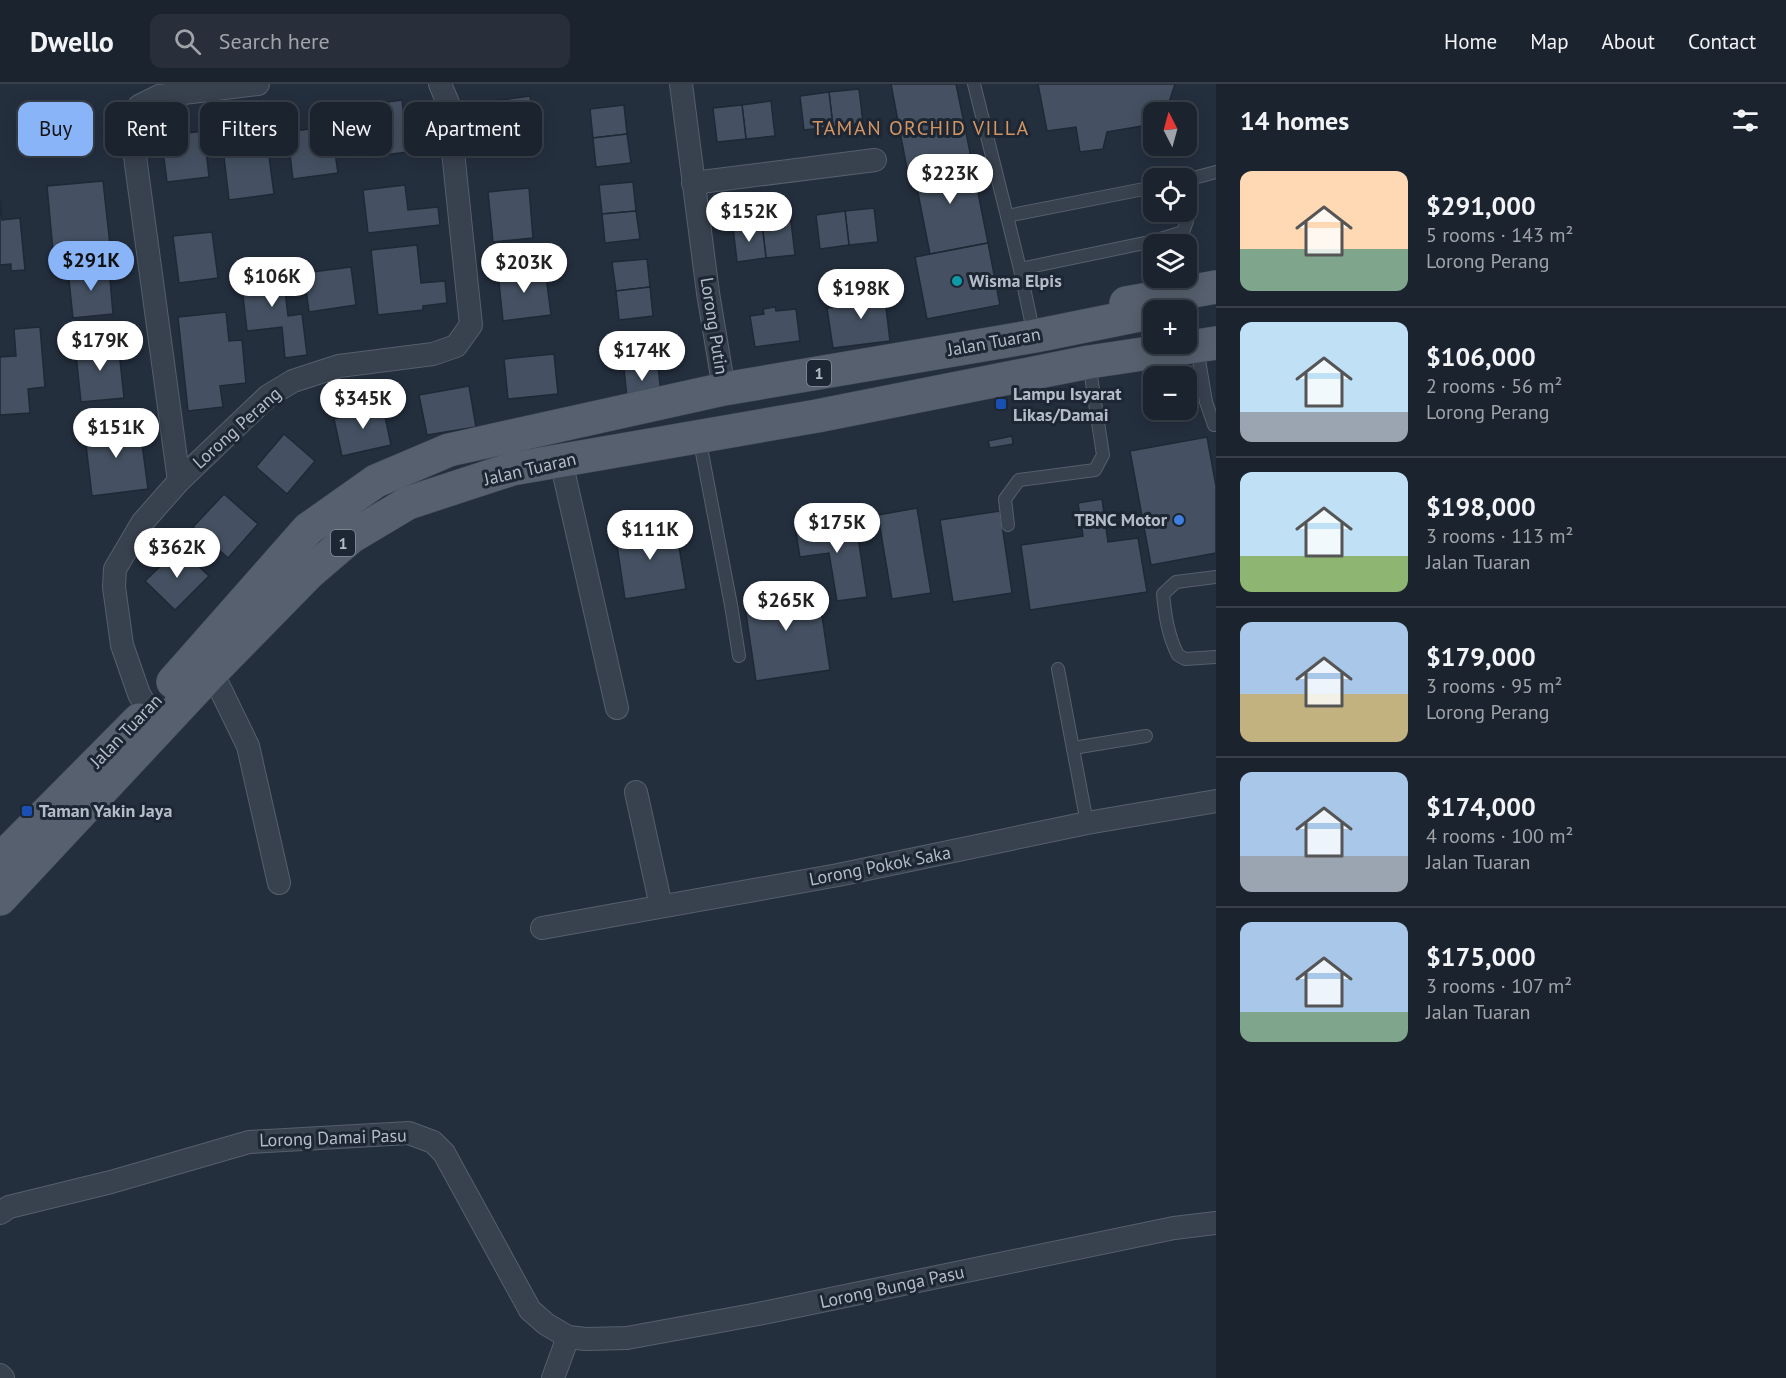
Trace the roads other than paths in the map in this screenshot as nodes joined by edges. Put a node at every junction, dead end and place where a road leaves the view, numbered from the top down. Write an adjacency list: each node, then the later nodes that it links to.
1 (258, 84): 25 (street, Lorong Perang)
2 (440, 84): 25 (street, Lorong Perang)
3 (681, 84): 8 (street, Lorong Putin)
4 (974, 84): 10 (lane)
5 (875, 160): 8 (street)
6 (1216, 172): 7 (lane)
7 (1197, 177)
8 (693, 183): 21 (street, Lorong Putin)
9 (1143, 189): 10 (lane)
10 (1007, 216): 12 (lane)
11 (1187, 222): 12 (lane)
12 (1020, 269): 18 (lane)
13 (1216, 287): 17 (main road)
14 (1216, 301): 15 (main road)
15 (1197, 304)
16 (1143, 314): 17 (main road, Jalan Tuaran / 1)
17 (1082, 325): 18 (main road, Jalan Tuaran / 1)
18 (1035, 336): 21 (main road, Jalan Tuaran / 1)
19 (1207, 345): 20 (main road, Jalan Tuaran / 1); 22 (lane)
20 (1089, 362): 23 (main road, Jalan Tuaran / 1); 26 (lane)
21 (724, 389): 33 (main road, Jalan Tuaran / 1)
22 (1216, 425)
23 (699, 436): 24 (main road, Jalan Tuaran / 1); 28 (lane)
24 (561, 461): 31 (main road, Jalan Tuaran / 1); 32 (street)
25 (179, 481): 33 (street, Lorong Perang)
26 (1008, 525)
27 (1216, 578): 29 (lane)
28 (739, 656)
29 (1216, 657)
30 (1058, 669): 35 (lane)
31 (212, 672): 40 (street); 41 (main road, Jalan Tuaran / 1)
32 (617, 708)
33 (148, 710): 39 (main road, Jalan Tuaran / 1)
34 (1146, 736): 35 (lane)
35 (1073, 748): 38 (lane)
36 (636, 792): 42 (street)
37 (1216, 801): 38 (street, Lorong Pokok Saka)
38 (1087, 823): 42 (street, Lorong Pokok Saka)
39 (0, 860)
40 (279, 883)
41 (0, 899)
42 (661, 906): 43 (street, Lorong Pokok Saka)
43 (542, 928)
44 (0, 1213): 46 (street, Lorong Damai Pasu)
45 (1216, 1223): 46 (street, Lorong Bunga Pasu)
46 (568, 1337): 47 (street)
47 (553, 1378)

